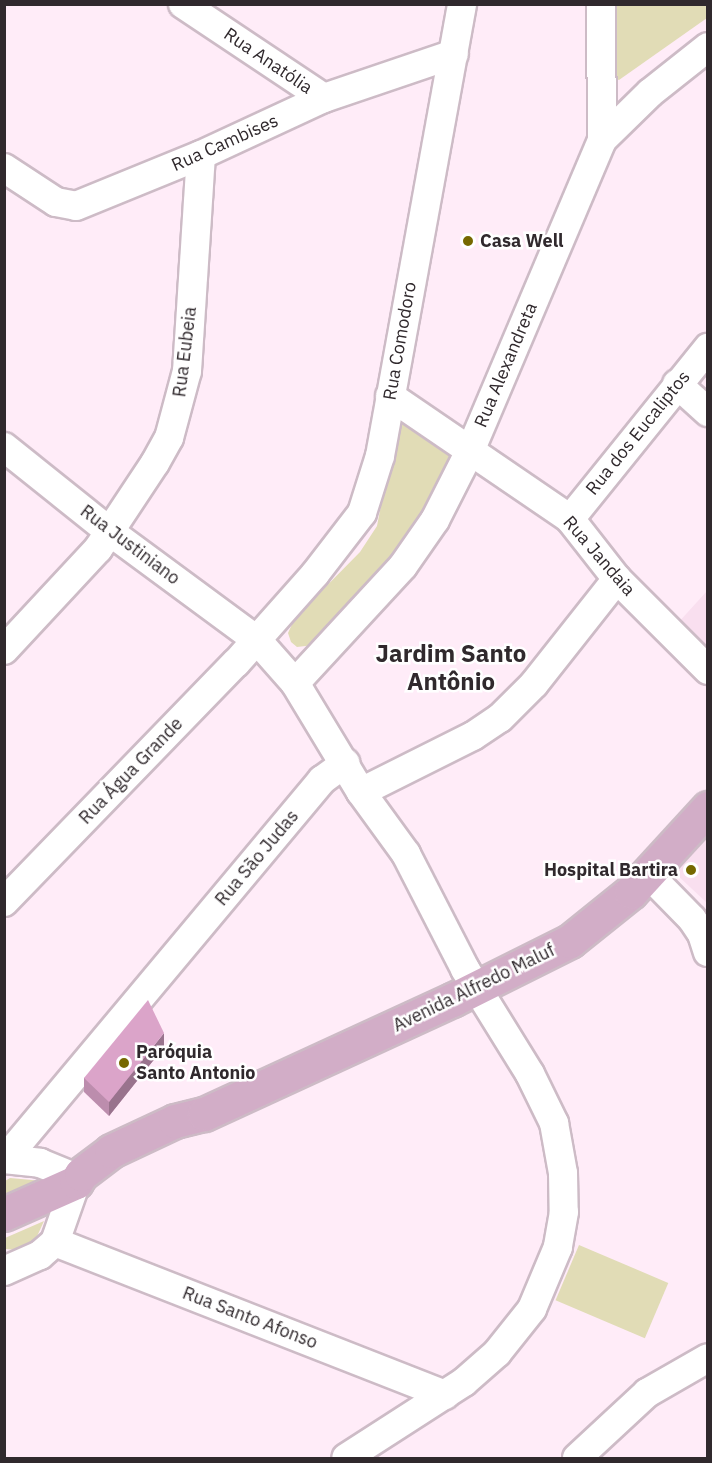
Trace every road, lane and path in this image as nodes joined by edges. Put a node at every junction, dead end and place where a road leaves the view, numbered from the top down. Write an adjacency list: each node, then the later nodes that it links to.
1 (183, 4): 6 (street, Rua Anatólia)
2 (462, 4): 5 (street, Rua Comodoro)
3 (601, 4): 7 (street)
4 (708, 47): 7 (street, Rua Alexandreta)
5 (454, 54): 6 (street, Rua Cambises); 12 (street, Rua Comodoro)
6 (324, 98): 8 (street, Rua Cambises)
7 (602, 140): 14 (street, Rua Alexandreta)
8 (201, 154): 9 (street, Rua Cambises); 17 (street, Rua Eubeia)
9 (4, 168)
10 (708, 348): 11 (street, Rua dos Eucaliptos)
11 (677, 384): 13 (street); 16 (street, Rua dos Eucaliptos)
12 (390, 396): 14 (street, Rua Jandaia); 19 (street, Rua Comodoro)
13 (708, 412)
14 (471, 449): 16 (street, Rua Jandaia); 22 (street, Rua Alexandreta)
15 (6, 451): 17 (street, Rua Justiniano)
16 (570, 519): 18 (street, Rua Jandaia)
17 (109, 531): 19 (street, Rua Justiniano); 20 (street, Rua Eubeia)
18 (617, 579): 21 (street, Rua Jandaia); 24 (street)
19 (257, 640): 22 (street, Rua Justiniano); 27 (street, Rua Água Grande)
20 (4, 650)
21 (708, 670)
22 (295, 683): 23 (street, Rua Justiniano)
23 (345, 763): 24 (street); 30 (street, Rua São Judas)
24 (361, 792): 29 (street)
25 (708, 808): 26 (main road, Avenida Alfredo Maluf)
26 (648, 874): 28 (street); 29 (main road, Avenida Alfredo Maluf)
27 (4, 902)
28 (708, 952)
29 (476, 988): 31 (main road, Avenida Alfredo Maluf); 36 (street)
30 (5, 1158): 31 (street)
31 (79, 1178): 32 (main road, Avenida Alfredo Maluf); 33 (street)
32 (4, 1214)
33 (55, 1242): 34 (street); 36 (street, Rua Santo Afonso)
34 (4, 1271)
35 (708, 1358): 38 (street)
36 (446, 1395): 37 (street)
37 (346, 1458)
38 (578, 1458)

